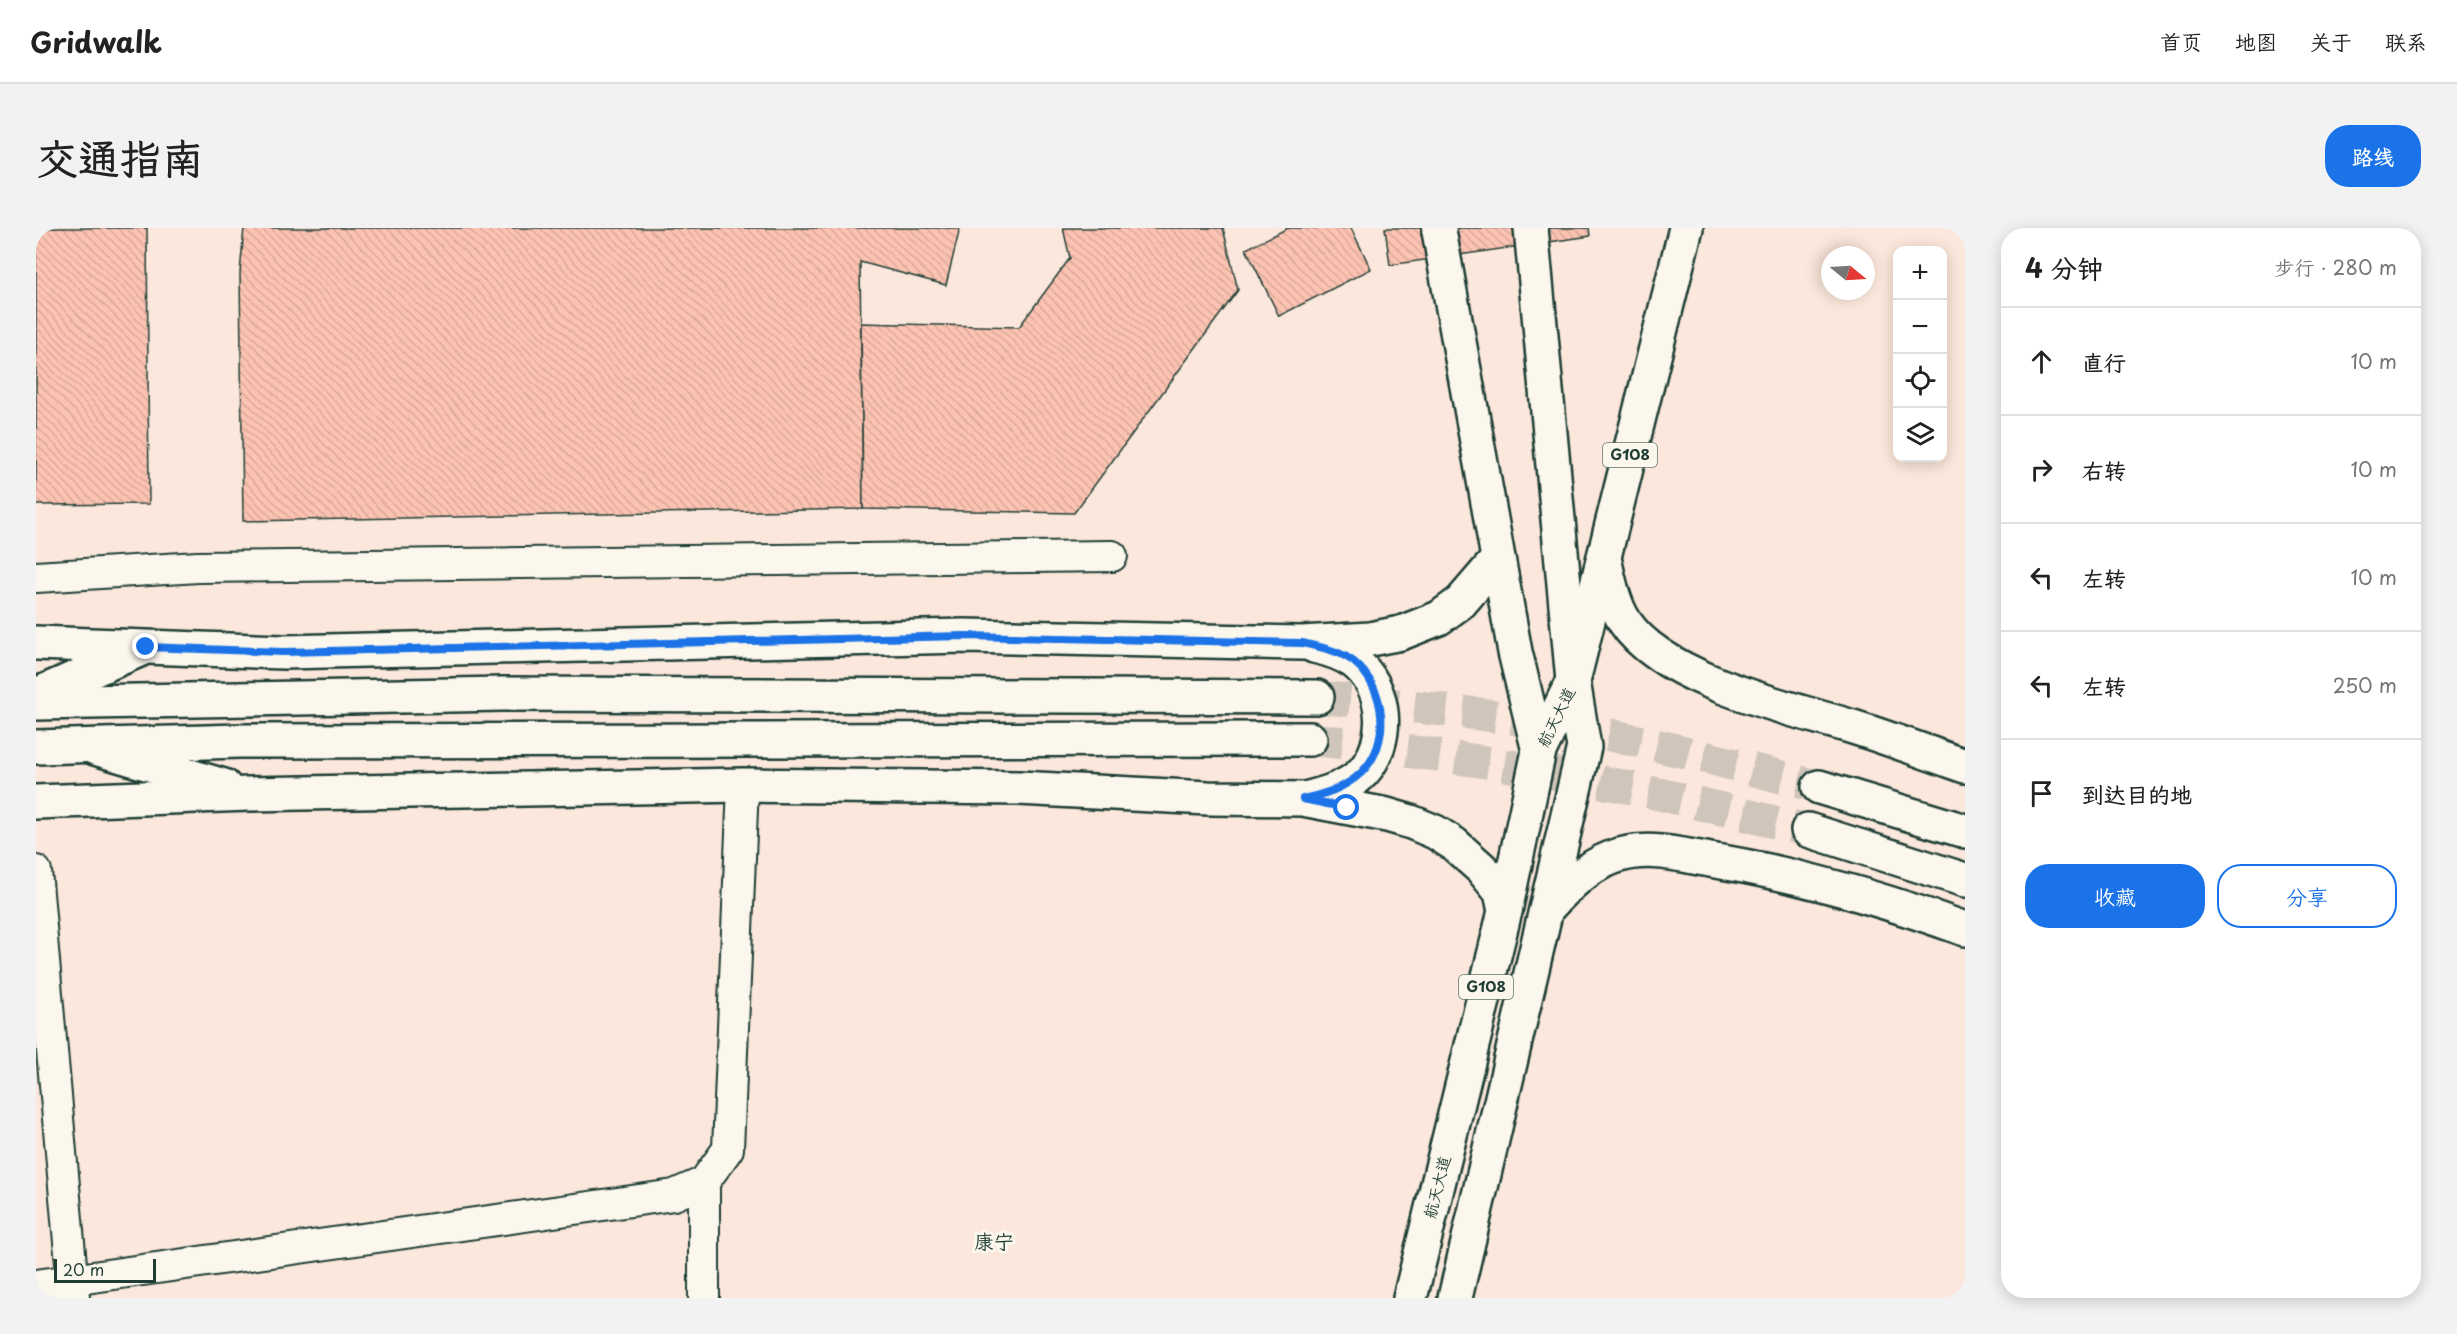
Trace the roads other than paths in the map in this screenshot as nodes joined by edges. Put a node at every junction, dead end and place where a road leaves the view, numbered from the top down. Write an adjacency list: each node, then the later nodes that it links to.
1 (1532, 228): 11 (main road)
2 (1686, 228): 5 (main road, G108)
3 (1439, 230): 6 (main road)
4 (1112, 556): 7 (street)
5 (1604, 558): 11 (main road, G108); 19 (main road)
6 (1498, 559): 8 (main road); 18 (main road)
7 (36, 577)
8 (1302, 643): 10 (main road); 23 (main road)
9 (36, 644): 10 (main road)
10 (146, 647): 12 (main road)
11 (1573, 681): 18 (main road, 航天大道 / G108); 29 (main road, 航天大道 / G108)
12 (36, 695)
13 (1317, 698): 14 (main road)
14 (36, 703)
15 (1310, 739): 16 (main road)
16 (88, 746): 17 (main road); 22 (main road)
17 (36, 747)
18 (1539, 752): 30 (main road, 航天大道 / G108)
19 (1965, 766)
20 (743, 785): 22 (main road); 23 (main road); 33 (street)
21 (1819, 787): 26 (main road)
22 (249, 794): 24 (main road)
23 (1303, 799): 30 (main road)
24 (36, 802)
25 (1808, 830): 28 (main road)
26 (1965, 831)
27 (36, 871): 31 (street)
28 (1965, 880)
29 (1547, 908): 32 (main road); 38 (main road, 航天大道 / G108)
30 (1504, 912): 37 (main road, 航天大道 / G108)
31 (38, 916): 35 (street)
32 (1965, 928)
33 (704, 1182): 35 (street); 36 (street)
34 (36, 1285): 35 (street)
35 (73, 1290)
36 (704, 1298)
37 (1410, 1298)
38 (1455, 1298)

